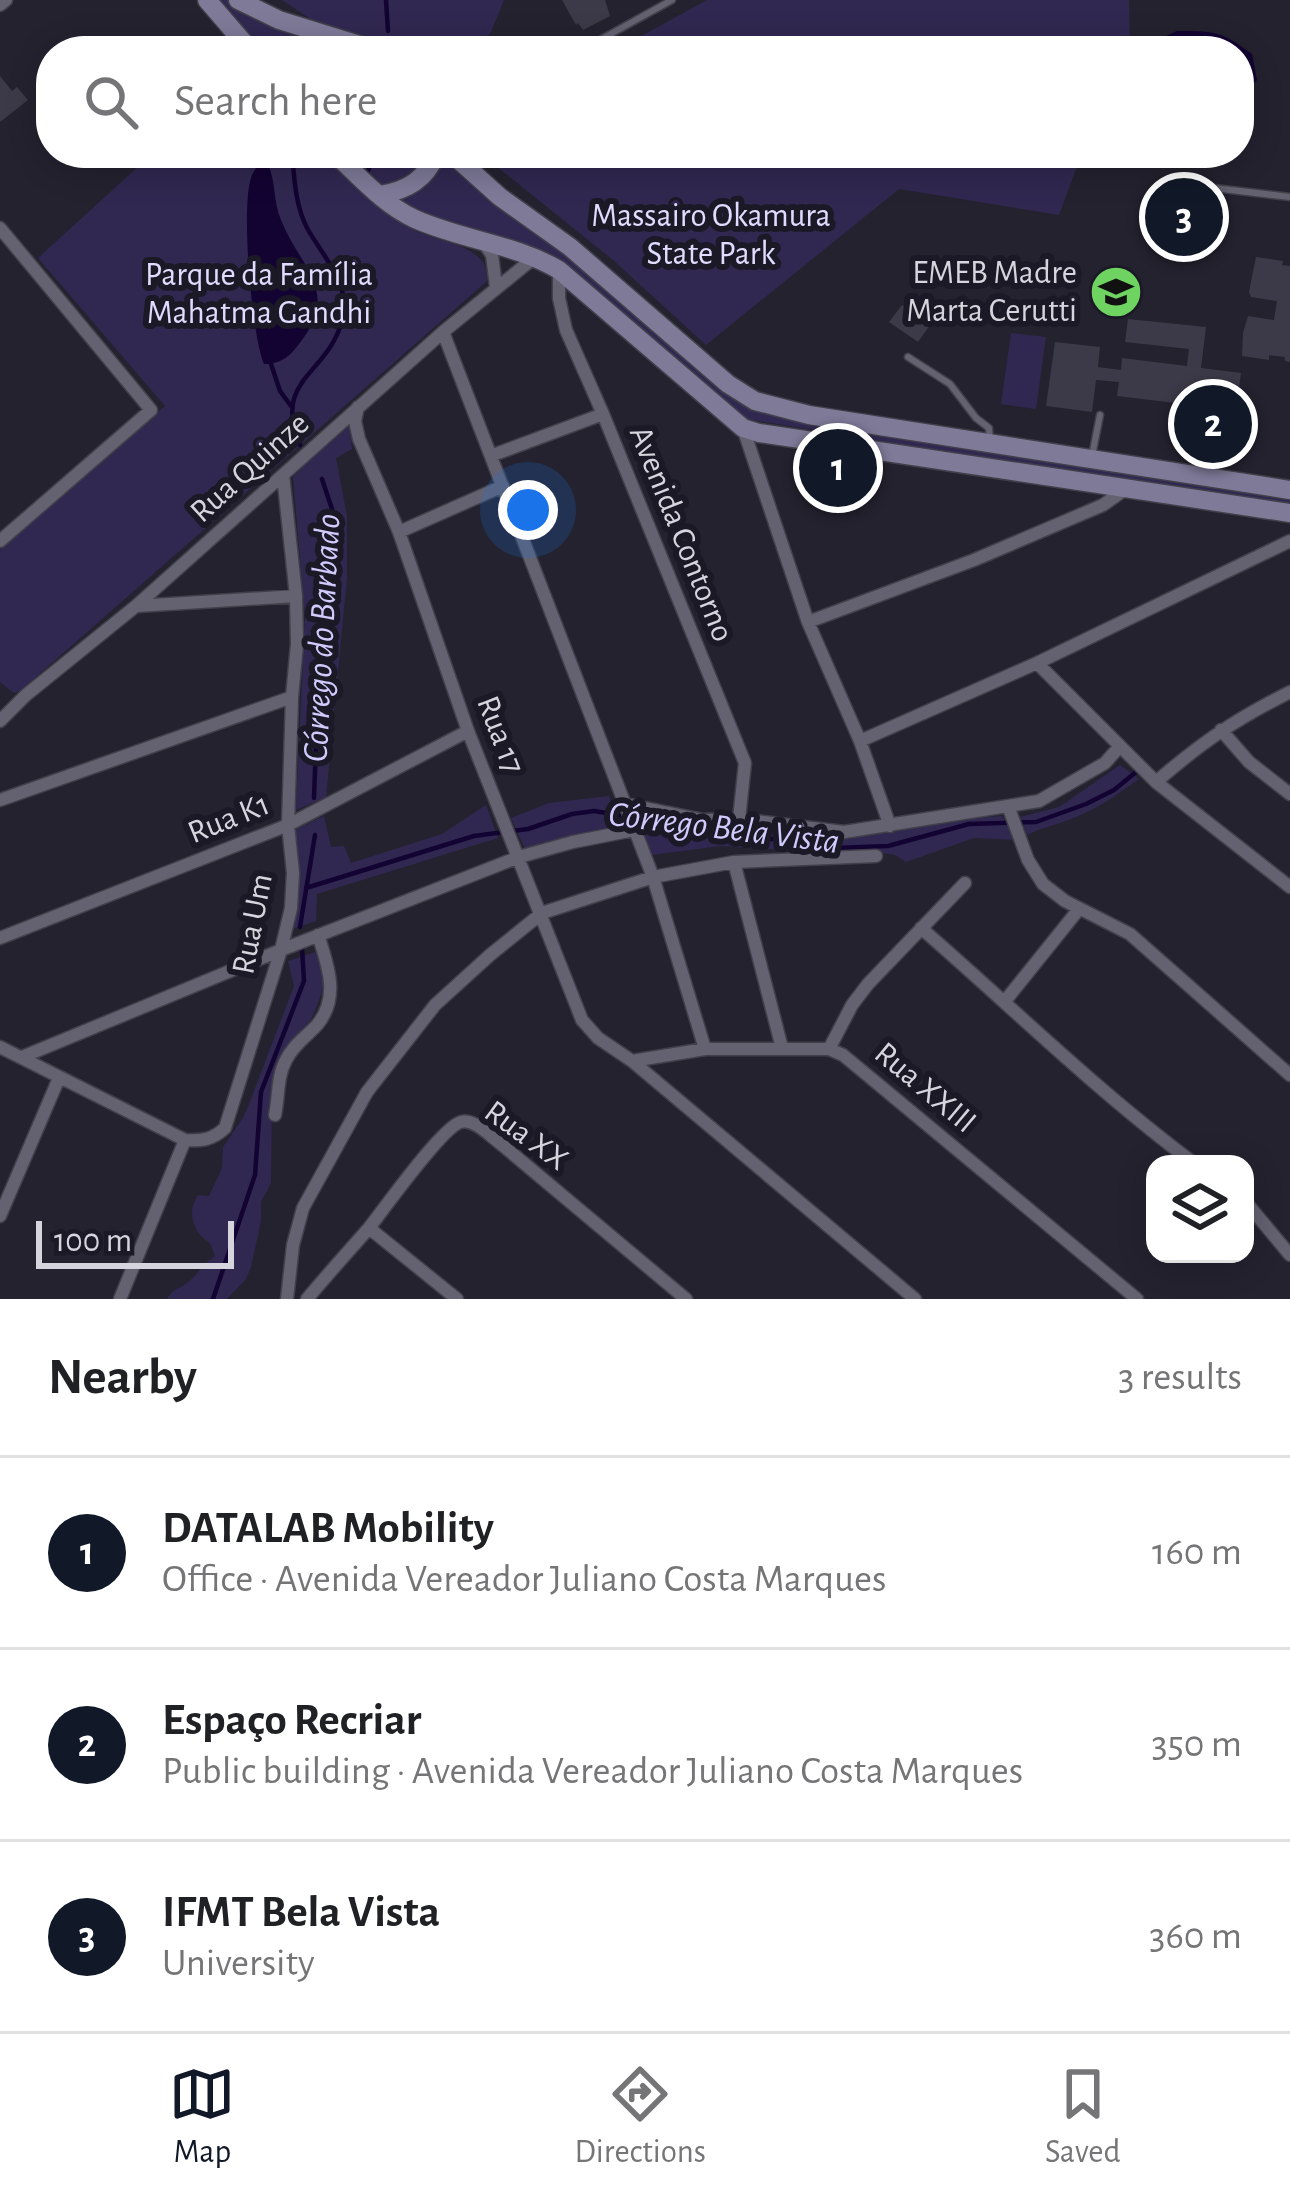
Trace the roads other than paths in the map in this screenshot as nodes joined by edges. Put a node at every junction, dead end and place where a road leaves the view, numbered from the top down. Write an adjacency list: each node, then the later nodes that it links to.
1 (207, 0): 4 (main road)
2 (238, 0): 5 (main road)
3 (672, 0): 6 (lane)
4 (238, 36)
5 (315, 36)
6 (607, 36)
7 (350, 168): 11 (main road)
8 (429, 168): 11 (main road)
9 (468, 168): 24 (main road)
10 (1206, 187): 12 (lane)
11 (380, 195): 14 (main road)
12 (1290, 197)
13 (0, 228): 33 (street)
14 (483, 242): 15 (main road); 17 (street)
15 (536, 256): 16 (main road); 17 (street, Rua Quinze)
16 (559, 270): 21 (street, Avenida Contorno); 23 (main road)
17 (496, 287): 18 (street, Rua Quinze)
18 (443, 332): 20 (street, Rua Quinze); 25 (street)
19 (908, 357): 24 (lane)
20 (358, 407): 27 (street, Rua Quinze); 32 (street, Rua 17)
21 (603, 414): 25 (street); 52 (street, Avenida Contorno)
22 (1100, 415): 26 (lane)
23 (743, 428): 29 (main road); 37 (street)
24 (990, 443): 26 (main road)
25 (493, 455): 28 (street)
26 (1092, 460): 30 (main road)
27 (283, 475): 35 (street, Rua Um); 36 (street, Rua Quinze)
28 (503, 486): 32 (street); 50 (street)
29 (1127, 488): 31 (main road); 37 (street)
30 (1290, 490)
31 (1290, 513)
32 (399, 532): 43 (street, Rua 17)
33 (3, 534)
34 (1290, 541): 38 (street)
35 (296, 596): 36 (street); 40 (street, Rua Um)
36 (136, 606): 42 (street, Rua Quinze)
37 (808, 622): 45 (street)
38 (1037, 663): 45 (street); 46 (street)
39 (1290, 692): 44 (street)
40 (292, 697): 49 (street); 53 (street, Rua Um)
41 (0, 698): 42 (street)
42 (6, 715)
43 (468, 730): 53 (street, Rua K1); 57 (street, Rua 17)
44 (1221, 730): 47 (street); 48 (street)
45 (860, 741): 54 (street)
46 (1120, 746): 47 (street); 51 (street)
47 (1153, 778): 61 (street)
48 (1290, 794)
49 (0, 800)
50 (626, 806): 52 (street); 55 (street)
51 (1009, 810): 54 (street); 62 (street)
52 (739, 819): 54 (street)
53 (289, 825): 66 (street, Rua K1); 67 (street, Rua Um)
54 (890, 826)
55 (634, 828): 57 (street); 59 (street)
56 (876, 856): 58 (street)
57 (519, 857): 63 (street, Rua 17); 65 (street)
58 (734, 862): 59 (street); 70 (street)
59 (653, 877): 63 (street); 71 (street)
60 (965, 883): 64 (street)
61 (1290, 887)
62 (1079, 909): 68 (street); 75 (street)
63 (542, 913): 74 (street, Rua 17); 85 (street)
64 (921, 928): 68 (street); 72 (street)
65 (318, 935): 67 (street); 77 (street)
66 (0, 938)
67 (281, 950): 73 (street); 78 (street, Rua Um)
68 (1005, 1001): 79 (street)
69 (0, 1048): 73 (street)
70 (782, 1048): 71 (street, Rua XXIII); 72 (street, Rua XXIII)
71 (705, 1049): 74 (street, Rua XXIII)
72 (829, 1049): 90 (street, Rua XXIII)
73 (22, 1057): 76 (street)
74 (632, 1061): 89 (street, Rua 17)
75 (1290, 1076)
76 (59, 1078): 78 (street); 81 (street)
77 (275, 1115)
78 (185, 1140): 84 (street)
79 (1183, 1155)
80 (1254, 1212): 83 (street)
81 (0, 1216)
82 (369, 1228): 86 (street, Rua XX); 87 (street); 88 (street, Rua XX)
83 (1290, 1255)
84 (120, 1299)
85 (287, 1299)
86 (307, 1299)
87 (458, 1299)
88 (686, 1299)
89 (915, 1299)
90 (1137, 1299)

